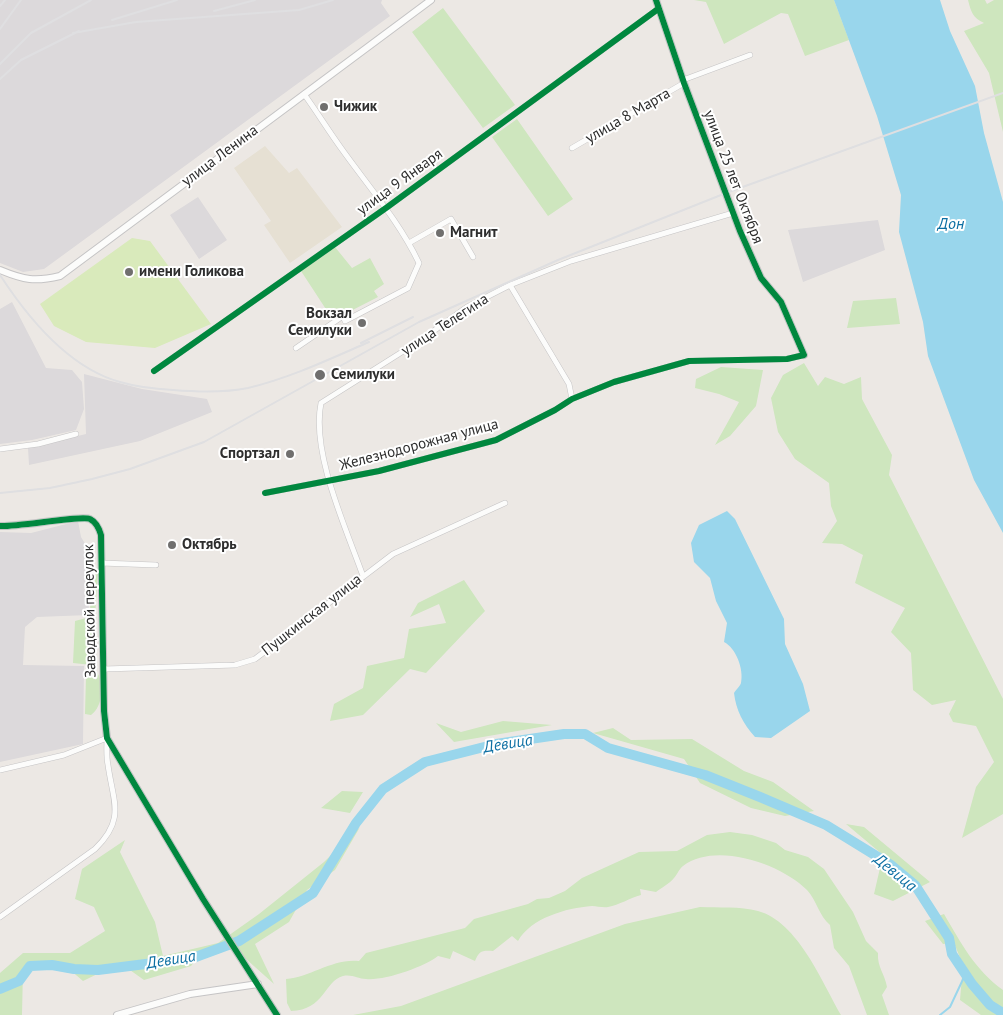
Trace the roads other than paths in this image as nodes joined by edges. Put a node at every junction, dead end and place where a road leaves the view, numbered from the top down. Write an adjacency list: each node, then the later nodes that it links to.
1 (431, 0): 6 (street, улица Ленина)
2 (656, 0): 3 (street, улица 25 лет Октября)
3 (658, 9): 5 (street, улица 25 лет Октября); 8 (street, улица 9 Января)
4 (750, 55): 5 (street, улица 8 Марта)
5 (683, 82): 7 (street, улица 8 Марта); 9 (street, улица 25 лет Октября)
6 (304, 94): 8 (street); 12 (street, улица Ленина)
7 (572, 148)
8 (386, 208): 10 (street); 16 (street, улица 9 Января)
9 (733, 212): 13 (street, улица Телегина); 15 (street, улица 25 лет Октября)
10 (409, 243): 11 (street); 14 (street)
11 (473, 257)
12 (0, 270)
13 (510, 286): 17 (street); 20 (street, улица Телегина)
14 (296, 348)
15 (804, 356): 17 (street, Железнодорожная улица)
16 (154, 371)
17 (572, 399): 20 (street, Железнодорожная улица)
18 (76, 434): 19 (street)
19 (0, 449)
20 (329, 482): 21 (street, Железнодорожная улица); 26 (street, улица Телегина)
21 (265, 493)
22 (505, 503): 26 (street, Пушкинская улица)
23 (0, 526): 24 (street, Заводской переулок)
24 (101, 563): 25 (street); 27 (street, Заводской переулок)
25 (156, 565)
26 (363, 576): 27 (street, Пушкинская улица)
27 (104, 669): 28 (street, Заводской переулок)
28 (107, 738): 29 (street); 30 (street); 31 (street)
29 (0, 770)
30 (0, 917)
31 (258, 984): 32 (street); 33 (street)
32 (118, 1015)
33 (277, 1015)

